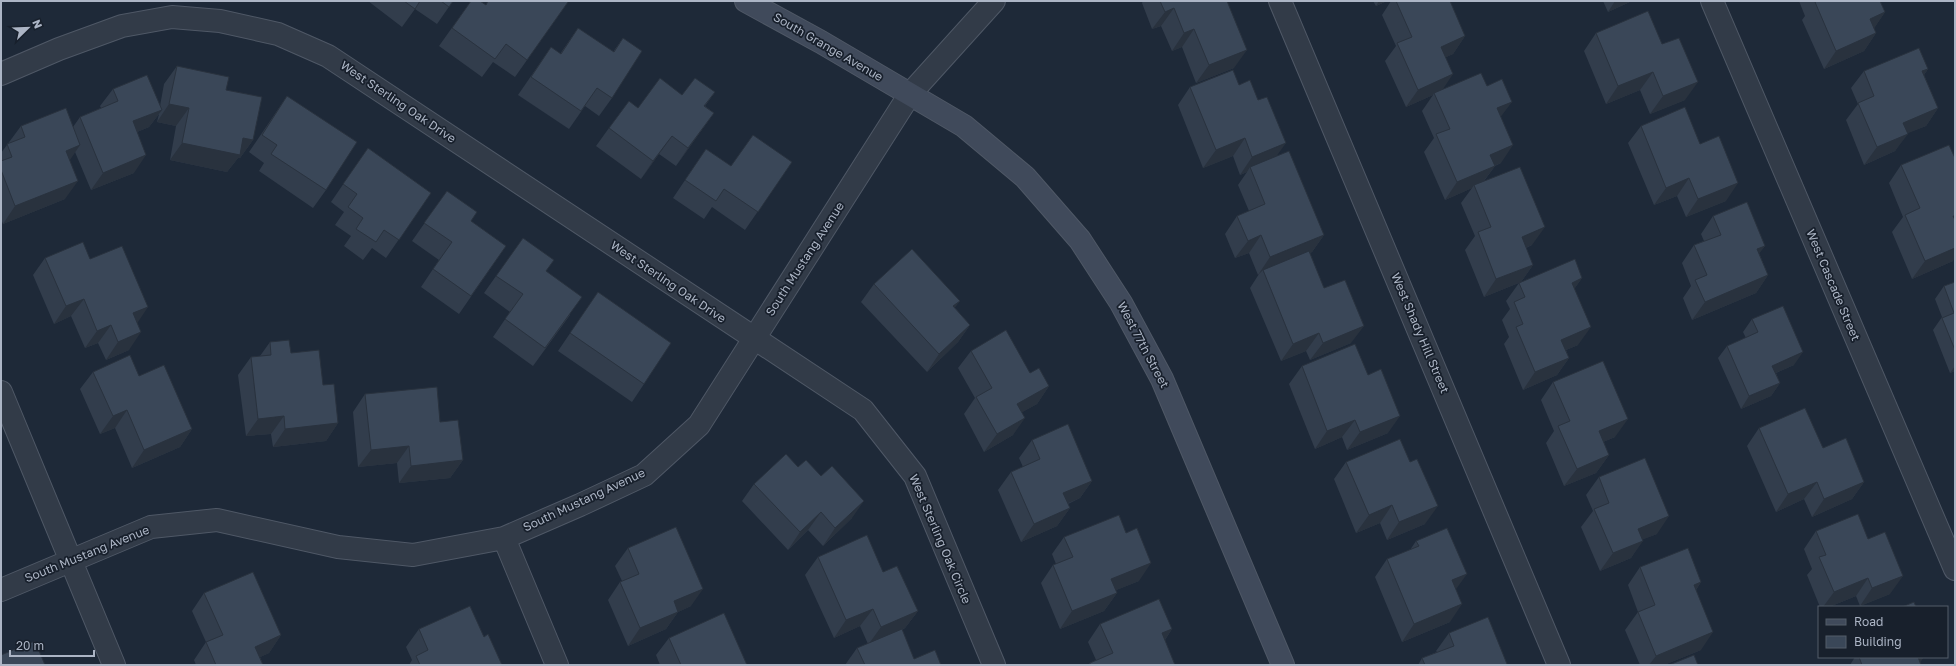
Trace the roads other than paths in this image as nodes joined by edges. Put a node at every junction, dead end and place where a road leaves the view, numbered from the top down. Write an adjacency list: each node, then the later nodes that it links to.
1 (746, 1): 6 (street, South Grange Avenue)
2 (994, 1): 6 (street, South Mustang Avenue)
3 (1280, 1): 17 (street, West Shady Hill Street)
4 (1712, 1): 11 (street, West Cascade Street)
5 (1, 74): 7 (street, West Sterling Oak Drive)
6 (910, 94): 7 (street, South Mustang Avenue); 16 (street, West 77th Street)
7 (754, 339): 9 (street, South Mustang Avenue); 15 (street, West Sterling Oak Circle)
8 (1, 392): 10 (street)
9 (504, 538): 10 (street, South Mustang Avenue); 14 (street)
10 (70, 560): 12 (street, South Mustang Avenue); 13 (street)
11 (1955, 569)
12 (1, 590)
13 (114, 665)
14 (557, 665)
15 (994, 665)
16 (1283, 665)
17 (1559, 665)

